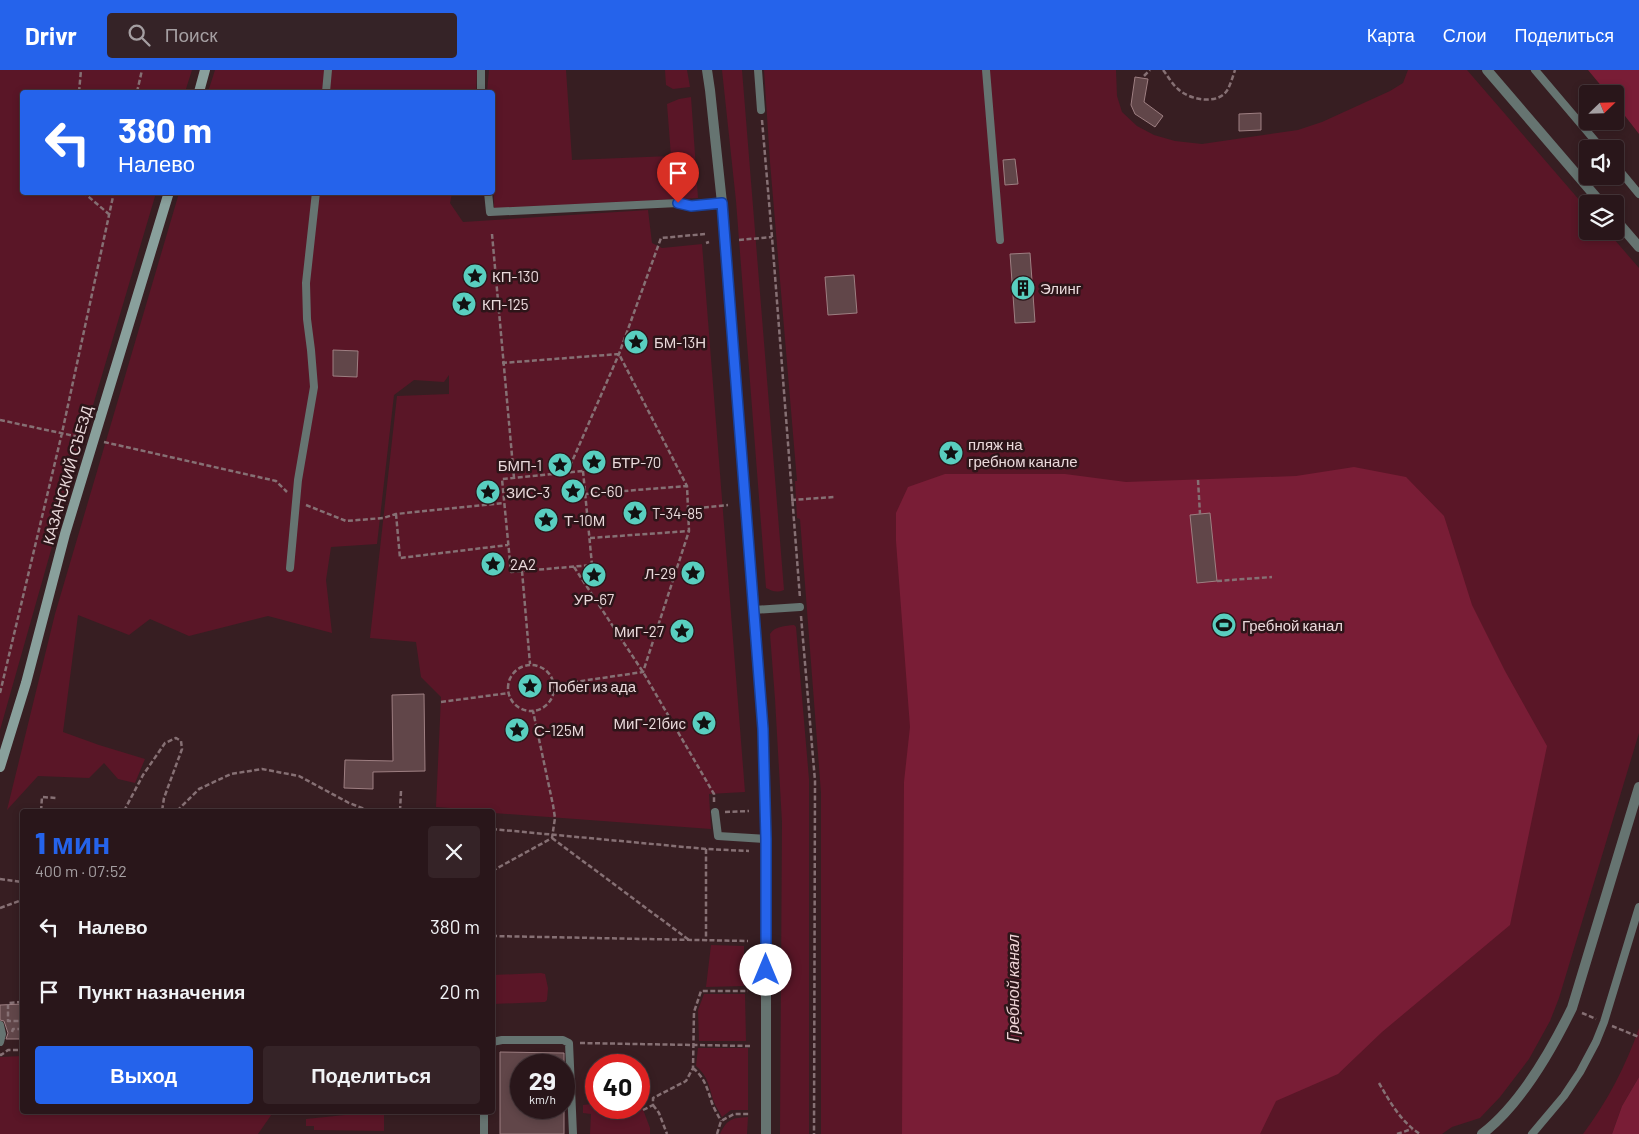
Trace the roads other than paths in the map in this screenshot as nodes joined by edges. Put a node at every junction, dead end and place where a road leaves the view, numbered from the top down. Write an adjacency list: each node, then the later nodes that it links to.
1 (205, 70): 9 (main road)
2 (328, 70): 10 (lane)
3 (481, 70): 11 (lane)
4 (707, 70): 20 (street)
5 (758, 70): 12 (lane)
6 (986, 70): 22 (lane)
7 (1487, 70): 19 (street)
8 (1536, 70): 13 (lane)
9 (200, 90)
10 (326, 90)
11 (481, 90)
12 (761, 110)
13 (1594, 140)
14 (1624, 176): 15 (lane)
15 (1639, 194)
16 (167, 195): 27 (main road, КАЗАНСКИЙ СЪЕЗД)
17 (316, 195): 24 (lane)
18 (488, 195): 20 (lane)
19 (1594, 195)
20 (722, 203): 26 (street)
21 (1624, 230): 23 (street)
22 (1000, 240)
23 (1639, 247)
24 (290, 568)
25 (800, 607): 26 (lane)
26 (754, 610): 30 (street)
27 (0, 767)
28 (1639, 787): 39 (street)
29 (715, 812): 30 (lane)
30 (766, 839): 38 (street)
31 (1639, 907): 40 (lane)
32 (0, 1025): 34 (lane)
33 (495, 1041): 37 (lane)
34 (0, 1042)
35 (484, 1114): 36 (lane)
36 (484, 1134)
37 (572, 1134)
38 (766, 1134)
39 (1482, 1134)
40 (1532, 1134)

